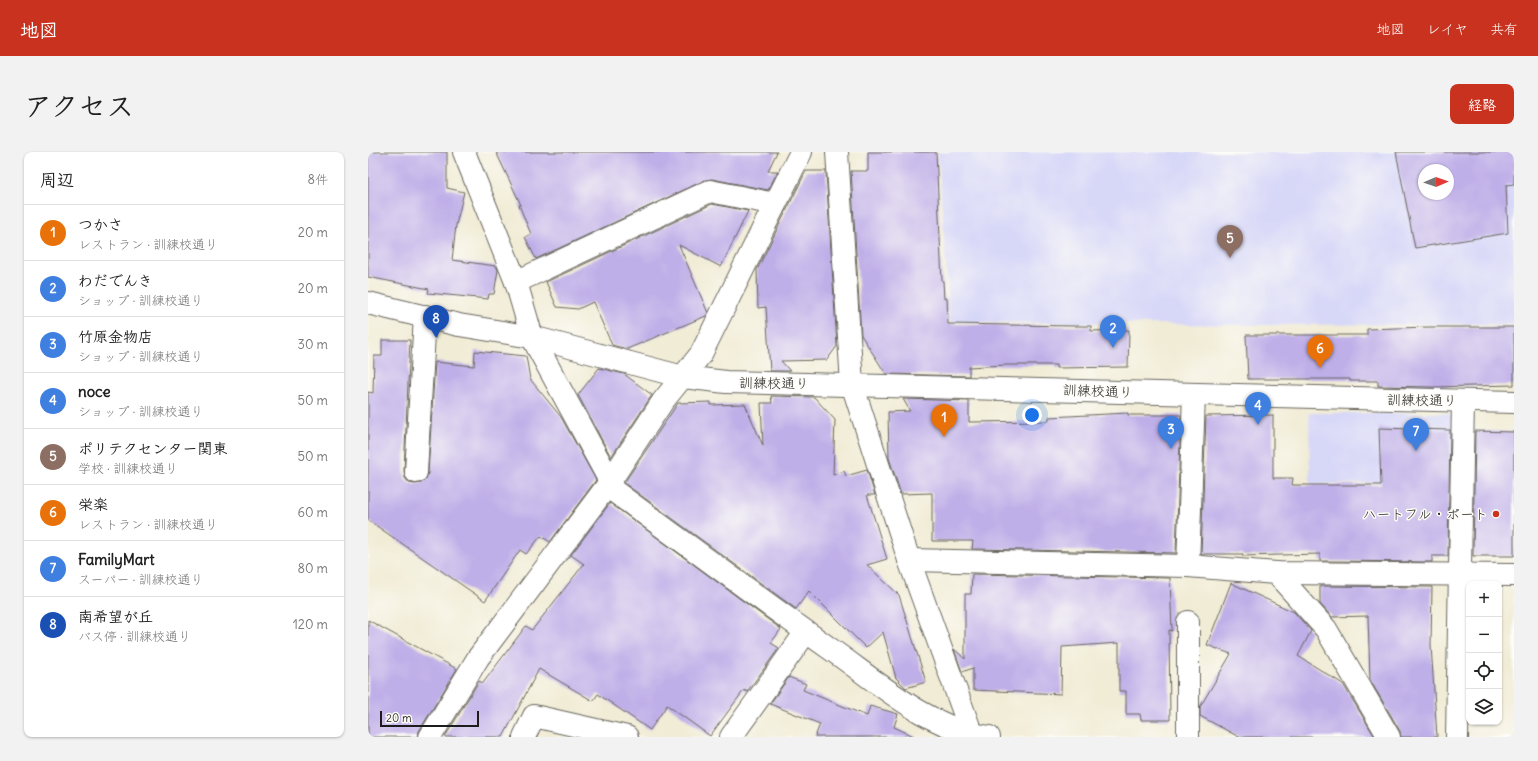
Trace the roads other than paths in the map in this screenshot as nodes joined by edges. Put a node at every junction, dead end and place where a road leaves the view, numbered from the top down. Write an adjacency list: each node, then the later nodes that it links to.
1 (464, 152): 5 (street)
2 (800, 152): 4 (street)
3 (837, 152): 10 (street)
4 (775, 204): 5 (street); 9 (street)
5 (516, 282): 8 (street)
6 (368, 303): 7 (street, 訓練校通り)
7 (425, 316): 8 (street, 訓練校通り); 14 (street)
8 (532, 337): 9 (street, 訓練校通り); 15 (street)
9 (683, 377): 10 (street, 訓練校通り); 15 (street)
10 (852, 384): 11 (street, 訓練校通り); 16 (street)
11 (1194, 394): 12 (street, 訓練校通り); 17 (street)
12 (1463, 401): 13 (street, 訓練校通り); 19 (street)
13 (1514, 402)
14 (416, 472)
15 (608, 484): 22 (street); 24 (street)
16 (909, 560): 17 (street); 23 (street)
17 (1188, 566): 18 (street)
18 (1276, 573): 19 (street); 29 (street)
19 (1461, 575): 20 (street); 30 (street)
20 (1514, 575)
21 (1188, 622): 28 (street)
22 (806, 632): 23 (street); 27 (street)
23 (980, 736)
24 (430, 737)
25 (524, 737): 26 (street)
26 (628, 737)
27 (731, 737)
28 (1188, 737)
29 (1389, 737)
30 (1457, 737)

